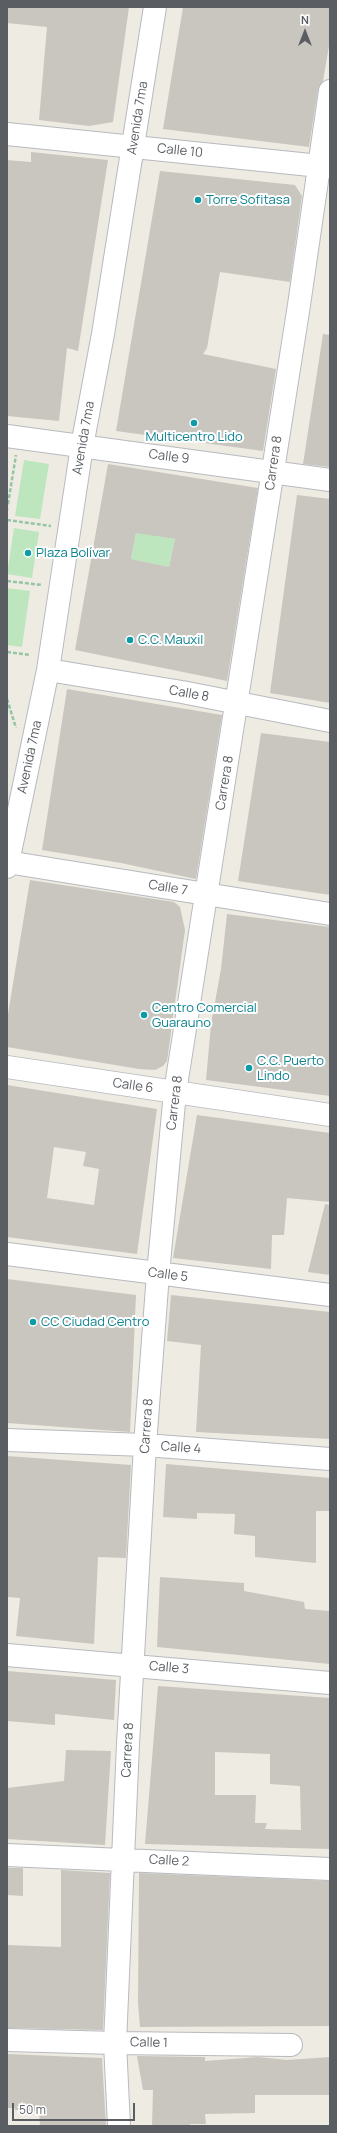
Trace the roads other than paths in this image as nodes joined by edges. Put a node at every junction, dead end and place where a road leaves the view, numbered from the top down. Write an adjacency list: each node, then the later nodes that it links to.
1 (155, 7): 4 (street, Avenida 7ma)
2 (330, 91): 5 (street, Carrera 8)
3 (7, 134): 4 (street, Calle 10)
4 (133, 146): 5 (street, Calle 10); 7 (street, Avenida 7ma)
5 (324, 166): 8 (street, Carrera 8)
6 (12, 442): 7 (street, Calle 9)
7 (82, 446): 8 (street, Calle 9); 10 (street, Avenida 7ma)
8 (273, 471): 9 (street, Calle 9); 11 (street, Carrera 8)
9 (330, 480)
10 (38, 666): 11 (street, Calle 8); 13 (street, Avenida 7ma)
11 (237, 703): 12 (street, Calle 8); 14 (street, Carrera 8)
12 (330, 721)
13 (7, 864): 14 (street, Calle 7)
14 (207, 894): 15 (street, Calle 7); 17 (street, Carrera 8)
15 (330, 914)
16 (7, 1067): 17 (street, Calle 6)
17 (175, 1092): 18 (street, Calle 6); 20 (street, Carrera 8)
18 (330, 1115)
19 (7, 1254): 20 (street, Calle 5)
20 (158, 1274): 21 (street, Calle 5); 23 (street, Carrera 8)
21 (330, 1295)
22 (7, 1440): 23 (street, Calle 4)
23 (145, 1445): 24 (street, Calle 4); 26 (street, Carrera 8)
24 (330, 1459)
25 (7, 1655): 26 (street, Calle 3)
26 (132, 1665): 27 (street, Calle 3); 29 (street, Carrera 8)
27 (330, 1683)
28 (7, 1855): 29 (street, Calle 2)
29 (122, 1859): 30 (street, Calle 2); 32 (street, Carrera 8)
30 (330, 1869)
31 (7, 2040): 32 (street, Calle 1)
32 (115, 2043): 33 (street, Calle 1); 34 (street, Carrera 8)
33 (292, 2045)
34 (119, 2126)

